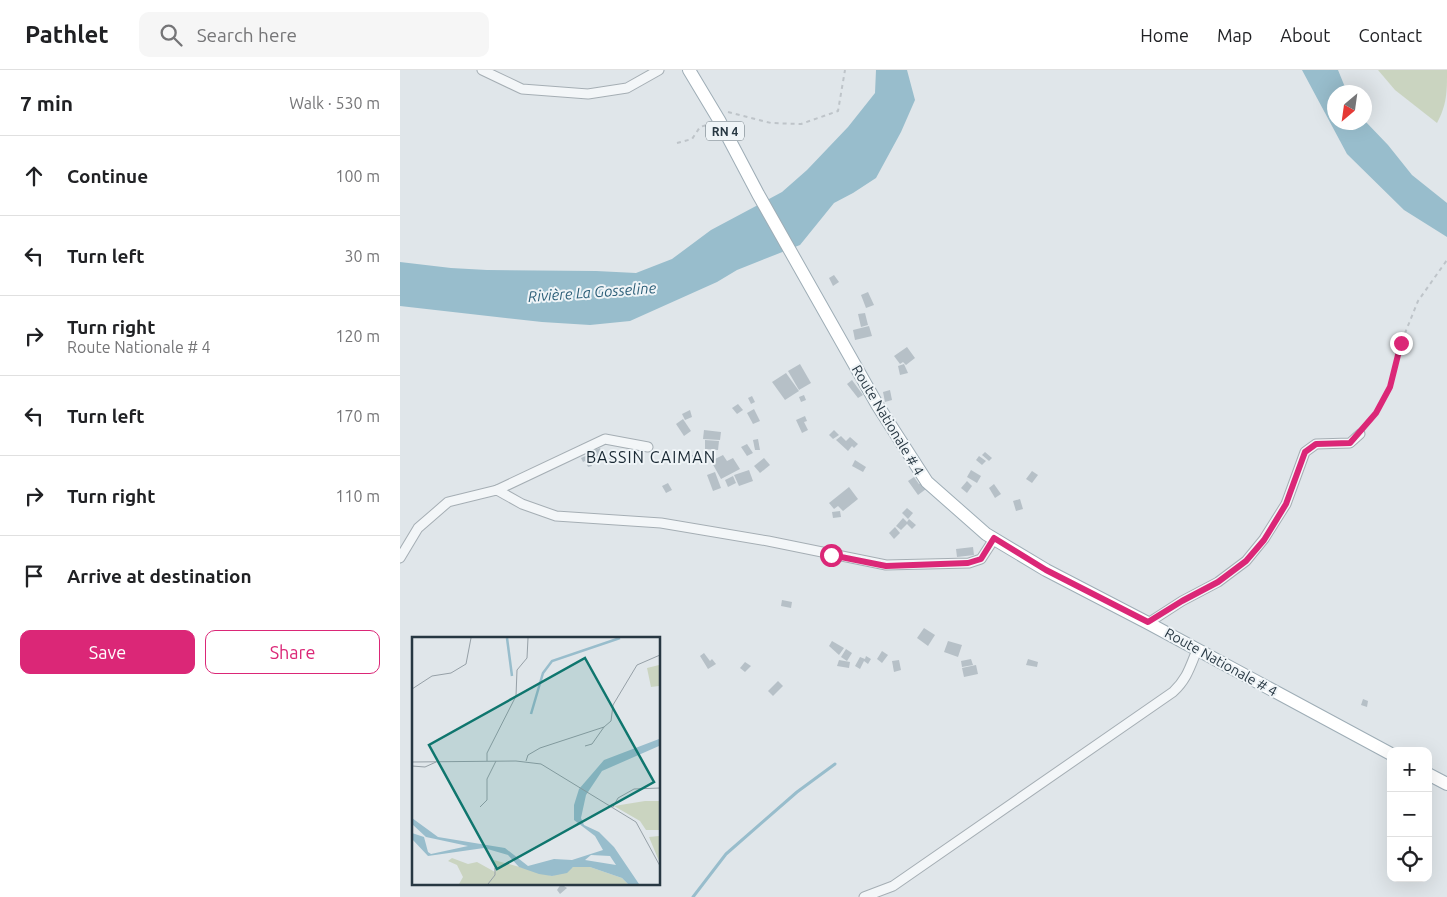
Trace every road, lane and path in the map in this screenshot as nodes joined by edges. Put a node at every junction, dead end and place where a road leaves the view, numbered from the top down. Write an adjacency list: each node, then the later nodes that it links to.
1 (482, 70): 2 (street)
2 (659, 70)
3 (689, 70): 5 (main road, Route Nationale # 4 / RN 4)
4 (845, 70): 5 (path)
5 (724, 116): 6 (path); 11 (main road, Route Nationale # 4 / RN 4)
6 (677, 143)
7 (1447, 260): 8 (path)
8 (1360, 434): 13 (street)
9 (648, 447): 10 (street)
10 (497, 490): 11 (street); 12 (street)
11 (994, 538): 13 (main road, Route Nationale # 4 / RN 4)
12 (400, 558)
13 (1148, 622): 14 (main road, Route Nationale # 4 / RN 4)
14 (1197, 650): 15 (main road, Route Nationale # 4 / RN 4); 18 (street)
15 (1387, 752)
16 (1432, 776): 17 (main road)
17 (1447, 784)
18 (864, 897)

